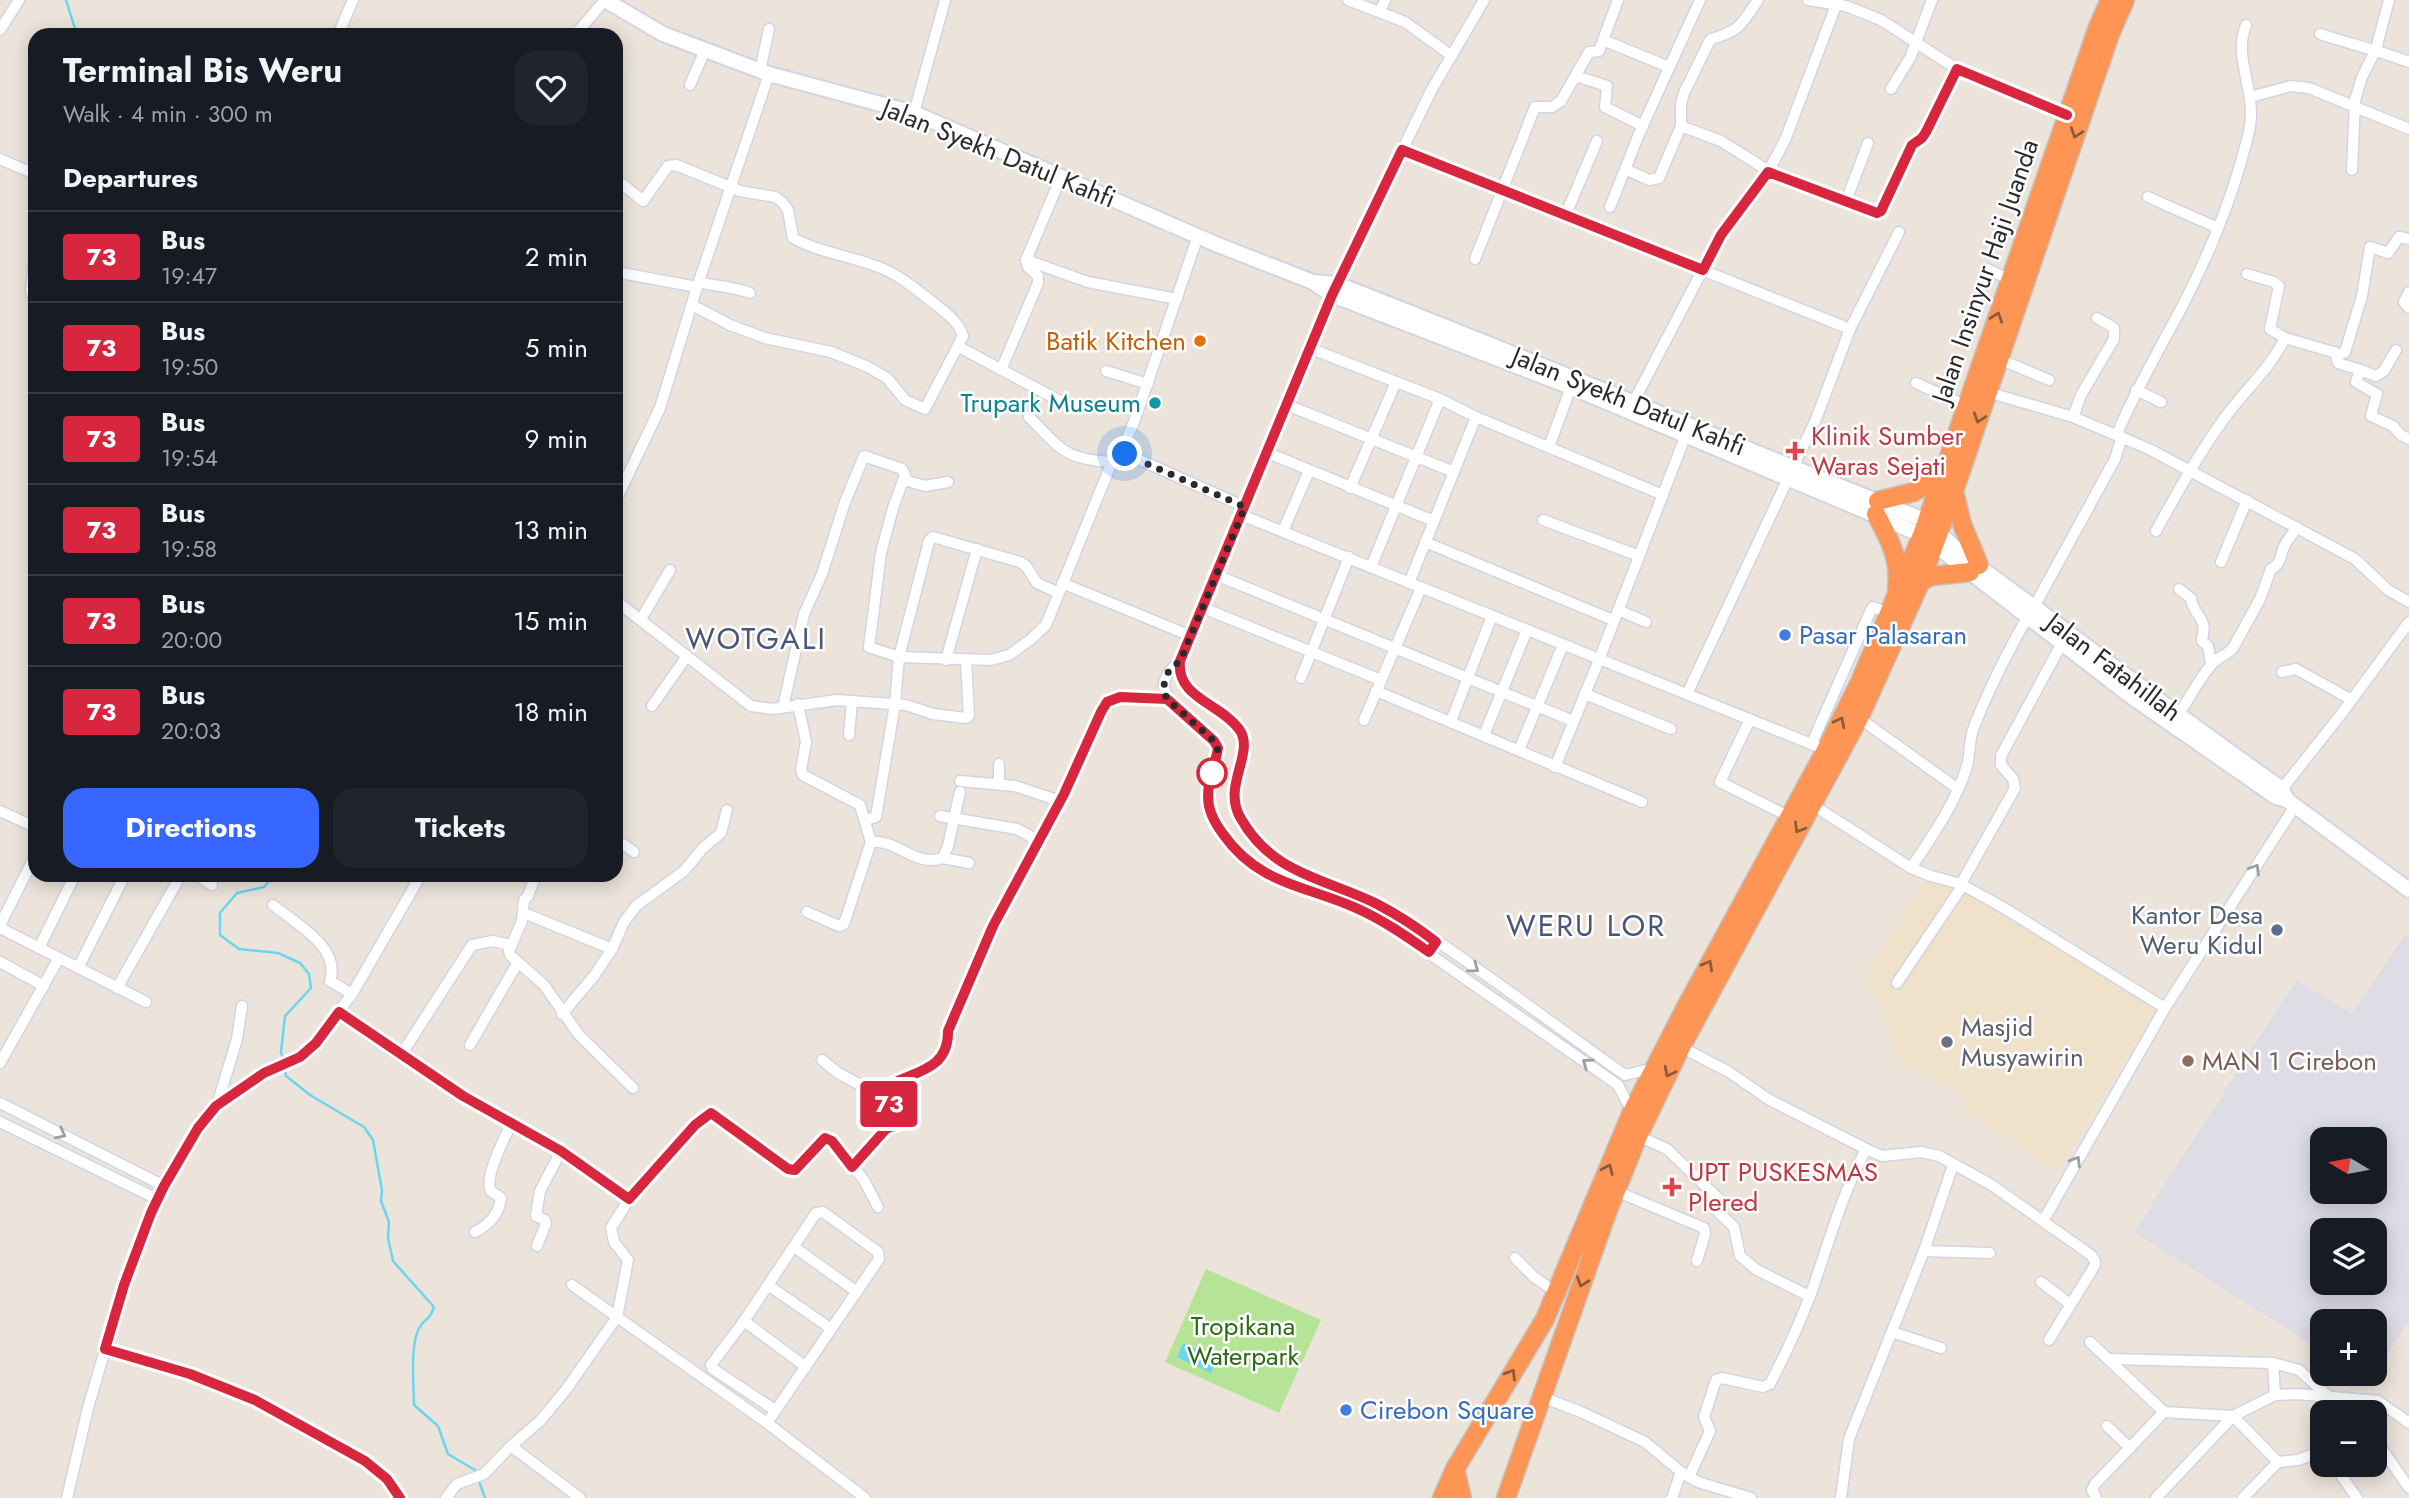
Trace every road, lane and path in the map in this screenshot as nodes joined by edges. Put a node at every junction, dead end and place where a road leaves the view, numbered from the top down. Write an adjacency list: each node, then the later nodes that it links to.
1 (19, 0): 22 (street)
2 (353, 0): 19 (street)
3 (605, 0): 20 (street); 27 (street, Jalan Syekh Datul Kahfi)
4 (945, 0): 38 (street)
5 (1348, 0): 17 (street)
6 (1385, 0): 17 (street)
7 (1484, 0): 28 (street)
8 (1618, 0): 24 (street)
9 (1700, 0): 30 (street)
10 (1758, 0): 41 (street)
11 (1808, 0): 16 (street)
12 (1932, 0): 25 (street)
13 (2110, 0): 39 (highway, Jalan Insinyur Haji Juanda)
14 (2125, 0): 84 (highway, Jalan Insinyur Haji Juanda, one-way to 84)
15 (2389, 0): 26 (street)
16 (1837, 3): 25 (street); 50 (street)
17 (1381, 12): 28 (street)
18 (2246, 25): 36 (street)
19 (341, 28)
20 (581, 28)
21 (769, 29): 32 (street)
22 (0, 30)
23 (2320, 34): 26 (street)
24 (1603, 40): 30 (street); 33 (street)
25 (1916, 42): 31 (street); 35 (street)
26 (2376, 49): 29 (street); 37 (street)
27 (705, 50): 32 (street, Jalan Syekh Datul Kahfi); 34 (street)
28 (1452, 56): 45 (street)
29 (2409, 62)
30 (1669, 66): 40 (street)
31 (1957, 69): 39 (street); 56 (street)
32 (764, 73): 38 (street, Jalan Syekh Datul Kahfi); 53 (street)
33 (1576, 76): 40 (street); 54 (street)
34 (690, 85)
35 (1891, 89)
36 (2250, 99): 37 (street); 59 (street)
37 (2354, 107): 42 (street); 48 (street)
38 (914, 113): 51 (street, Jalan Syekh Datul Kahfi)
39 (2067, 115): 69 (highway, Jalan Insinyur Haji Juanda)
40 (1643, 126): 47 (street)
41 (1681, 126): 47 (street); 50 (street)
42 (2409, 129)
43 (1597, 141): 58 (street)
44 (1868, 143): 56 (street)
45 (1402, 150): 54 (street); 71 (street)
46 (0, 159): 49 (street)
47 (1625, 170): 57 (street)
48 (2352, 170)
49 (28, 171)
50 (1768, 172): 56 (street); 66 (street)
51 (1061, 177): 61 (street, Jalan Syekh Datul Kahfi); 64 (street)
52 (623, 184): 53 (street)
53 (732, 186): 70 (street); 80 (street)
54 (1503, 189): 58 (street); 63 (street)
55 (2148, 197): 59 (street)
56 (1846, 201)
57 (1610, 207)
58 (1566, 214): 66 (street)
59 (2218, 229): 93 (street)
60 (1899, 232): 78 (street)
61 (1198, 236): 71 (street, Jalan Syekh Datul Kahfi); 74 (street)
62 (2409, 239): 83 (street)
63 (1475, 259)
64 (1026, 260): 74 (street); 85 (street)
65 (1987, 269): 69 (street)
66 (1703, 270): 78 (street); 97 (street)
67 (623, 273): 70 (street)
68 (2246, 274): 79 (street)
69 (2011, 280): 100 (highway, Jalan Insinyur Haji Juanda, one-way to 69)
70 (698, 284): 73 (street); 75 (street)
71 (1335, 289): 81 (street); 90 (street, Jalan Syekh Datul Kahfi)
72 (2409, 292): 76 (street)
73 (750, 293)
74 (1177, 299): 92 (street)
75 (692, 305): 80 (street); 122 (street)
76 (2409, 308)
77 (2097, 318): 103 (street)
78 (1850, 329): 118 (street)
79 (2286, 338): 83 (street); 115 (street)
80 (958, 347): 85 (street)
81 (1310, 348): 89 (street); 99 (street)
82 (2396, 350): 86 (street)
83 (2335, 352): 86 (street)
84 (1998, 359): 88 (street); 94 (highway, Jalan Insinyur Haji Juanda)
85 (1001, 370): 96 (street)
86 (2360, 370): 106 (street)
87 (1106, 371): 92 (street)
88 (2049, 380)
89 (1396, 382): 95 (street); 107 (street)
90 (1573, 382): 97 (street, Jalan Syekh Datul Kahfi); 104 (street, Jalan Syekh Datul Kahfi); 109 (street)
91 (1916, 383): 100 (street)
92 (1148, 384): 111 (street)
93 (2136, 390): 98 (street); 105 (street)
94 (1987, 392): 103 (street); 124 (highway, Jalan Insinyur Haji Juanda, one-way to 124)
95 (1440, 398): 102 (street); 112 (street)
96 (1060, 401)
97 (1634, 401): 104 (street, Jalan Syekh Datul Kahfi)
98 (2161, 402)
99 (1287, 405): 107 (street); 110 (street)
100 (1966, 406): 119 (highway, Jalan Insinyur Haji Juanda)
101 (1029, 417): 114 (street)
102 (1476, 417): 109 (street); 117 (street)
103 (2073, 417): 105 (street)
104 (1688, 430): 118 (street, Jalan Syekh Datul Kahfi); 125 (street)
105 (2120, 435): 108 (street); 113 (street)
106 (2409, 439)
107 (1371, 440): 112 (street); 123 (street)
108 (2137, 445): 113 (street); 115 (street)
109 (1549, 446): 125 (street)
110 (1268, 453): 116 (street); 129 (street)
111 (1120, 454): 114 (street); 129 (street)
112 (1416, 457): 117 (street); 127 (street)
113 (2115, 459): 155 (street)
114 (1112, 463): 147 (street)
115 (2191, 470): 126 (street); 134 (street)
116 (1309, 471): 123 (street); 133 (street)
117 (1454, 472): 131 (street)
118 (1790, 472): 128 (street, Jalan Syekh Datul Kahfi); 182 (street)
119 (1942, 476): 128 (highway); 135 (highway, Jalan Insinyur Haji Juanda)
120 (904, 480): 121 (street); 169 (street); 190 (street)
121 (948, 482)
122 (623, 485)
123 (1350, 488): 127 (street)
124 (1954, 491): 135 (highway, Jalan Insinyur Haji Juanda); 142 (highway)
125 (1663, 495): 138 (street)
126 (2247, 500): 132 (street); 140 (street)
127 (1397, 506): 131 (street); 141 (street)
128 (1877, 508): 135 (street, Jalan Syekh Datul Kahfi); 152 (highway)
129 (1243, 511): 133 (street); 144 (street)
130 (1543, 520): 138 (street)
131 (1434, 521): 136 (street)
132 (2297, 527): 150 (street); 174 (street)
133 (1283, 531): 139 (street)
134 (2156, 531)
135 (1931, 534): 142 (street, Jalan Fatahillah); 145 (highway); 152 (highway)
136 (1425, 542): 146 (street); 159 (street)
137 (977, 549): 147 (street); 169 (street); 170 (street)
138 (1639, 556): 154 (street)
139 (1349, 557): 141 (street); 158 (street)
140 (2221, 562)
141 (1371, 566): 146 (street)
142 (1974, 569): 145 (highway); 155 (street, Jalan Fatahillah)
143 (670, 570): 157 (street)
144 (1216, 575): 153 (street); 158 (street)
145 (1921, 582): 193 (highway)
146 (1409, 583): 148 (street)
147 (1060, 588): 163 (street); 171 (street)
148 (1421, 588): 156 (street); 166 (street)
149 (2179, 589): 174 (street)
150 (2409, 602)
151 (623, 606): 157 (street)
152 (1892, 607): 200 (highway)
153 (1203, 608): 163 (street); 167 (street)
154 (1618, 610): 159 (street); 160 (street)
155 (2034, 614): 164 (street, Jalan Fatahillah); 191 (street, Jalan Fatahillah); 205 (street)
156 (1492, 616): 162 (street); 177 (street)
157 (641, 619): 168 (street)
158 (1324, 620): 166 (street); 167 (street)
159 (1614, 620): 172 (street)
160 (1646, 622)
161 (2409, 622): 184 (street)
162 (1527, 630): 165 (street); 180 (street)
163 (1191, 636): 173 (street)
164 (2062, 643): 206 (street, Jalan Fatahillah); 232 (street)
165 (1563, 645): 172 (street); 189 (street)
166 (1395, 649): 177 (street); 178 (street)
167 (1311, 651): 176 (street); 178 (street)
168 (687, 656): 188 (street); 190 (street)
169 (900, 657): 170 (street); 187 (street)
170 (946, 660): 171 (street)
171 (966, 660): 187 (street)
172 (1599, 660): 181 (street); 182 (street)
173 (1180, 661): 183 (street); 239 (street)
174 (2211, 664): 191 (street)
175 (2282, 672): 184 (street)
176 (1301, 678)
177 (1468, 678): 180 (street); 196 (street)
178 (1381, 680): 179 (street)
179 (1376, 691): 194 (street); 196 (street)
180 (1503, 692): 189 (street); 199 (street)
181 (1585, 694): 195 (street); 197 (street)
182 (1687, 694): 192 (street)
183 (1167, 699): 207 (street); 243 (street)
184 (2352, 700): 206 (street)
185 (852, 701): 186 (street); 187 (street); 198 (street)
186 (799, 704): 190 (street); 215 (street)
187 (895, 704): 215 (street)
188 (652, 706)
189 (1538, 706): 195 (street); 201 (street)
190 (783, 707)
191 (2178, 715): 206 (street, Jalan Fatahillah)
192 (1750, 719): 200 (street); 213 (street)
193 (1859, 719): 205 (street); 209 (highway)
194 (1364, 720)
195 (1573, 720): 203 (street)
196 (1451, 721): 199 (street)
197 (1671, 729)
198 (849, 735)
199 (1485, 736): 201 (street)
200 (1819, 747): 213 (highway)
201 (1519, 750): 203 (street)
202 (999, 764): 204 (street)
203 (1555, 766): 208 (street)
204 (999, 784): 207 (street); 214 (street)
205 (1958, 789): 224 (street)
206 (2285, 798): 234 (street, Jalan Fatahillah); 254 (street, one-way to 206)
207 (1060, 802): 218 (street)
208 (1642, 802)
209 (1813, 805): 224 (street); 260 (highway, one-way to 260)
210 (727, 810): 242 (street)
211 (3, 812): 216 (street); 217 (street)
212 (940, 816): 214 (street)
213 (1790, 817): 264 (highway, one-way to 213)
214 (955, 819): 218 (street); 222 (street)
215 (865, 820): 219 (street)
216 (28, 824)
217 (0, 825)
218 (1039, 841): 266 (street)
219 (870, 842): 222 (street); 236 (street)
220 (623, 844): 221 (street)
221 (634, 852)
222 (943, 858): 223 (street)
223 (969, 863)
224 (1911, 867): 232 (street)
225 (28, 870): 238 (street)
226 (72, 882): 241 (street)
227 (122, 882): 247 (street)
228 (177, 882): 250 (street)
229 (207, 882): 233 (street)
230 (417, 882): 251 (street)
231 (534, 882): 237 (street)
232 (1962, 884): 248 (street); 254 (street)
233 (212, 885)
234 (2409, 890)
235 (273, 905): 251 (street)
236 (807, 912)
237 (524, 913): 240 (street); 242 (street)
238 (0, 927): 241 (street)
239 (1436, 942): 243 (street); 256 (street, one-way to 256)
240 (511, 945): 245 (street); 261 (street)
241 (39, 948): 244 (street)
242 (612, 949): 257 (street)
243 (1429, 952): 258 (street)
244 (59, 958): 247 (street); 249 (street)
245 (518, 961): 257 (street); 259 (street)
246 (0, 962): 249 (street)
247 (79, 968): 250 (street)
248 (1896, 983)
249 (44, 986): 263 (street)
250 (117, 988): 252 (street)
251 (352, 994): 255 (street)
252 (146, 1002)
253 (242, 1006): 268 (street)
254 (2165, 1008): 282 (street, one-way to 254)
255 (339, 1012): 261 (street); 268 (street)
256 (1537, 1013): 258 (street); 264 (street)
257 (562, 1014): 265 (street)
258 (1531, 1023): 269 (street, one-way to 258)
259 (470, 1045)
260 (1681, 1047): 272 (highway, one-way to 272); 273 (street)
261 (401, 1055): 271 (street)
262 (822, 1060): 266 (street)
263 (0, 1063)
264 (1654, 1068): 269 (highway)
265 (633, 1088)
266 (880, 1091): 276 (street)
267 (0, 1103): 277 (street, one-way to 277)
268 (216, 1106): 277 (street)
269 (1632, 1112): 294 (highway, one-way to 269)
270 (0, 1122): 279 (street)
271 (511, 1124): 274 (street); 283 (street)
272 (1638, 1136): 278 (highway); 295 (street)
273 (1866, 1149): 275 (street); 295 (street)
274 (561, 1151): 280 (street); 284 (street)
275 (1953, 1165): 282 (street); 286 (street)
276 (852, 1167): 280 (street); 281 (street)
277 (164, 1186): 279 (street)
278 (1615, 1191): 289 (street); 309 (highway, one-way to 309)
279 (157, 1199): 304 (street)
280 (629, 1199): 297 (street)
281 (878, 1207)
282 (2043, 1221): 296 (street)
283 (475, 1232)
284 (537, 1246)
285 (794, 1247): 292 (street); 293 (street); 293 (street)
286 (1924, 1251): 287 (street); 300 (street)
287 (1990, 1253)
288 (1516, 1258): 294 (street)
289 (1697, 1261)
290 (2041, 1282): 296 (street)
291 (572, 1285): 297 (street)
292 (768, 1285): 298 (street); 299 (street)
293 (857, 1292): 299 (street)
294 (1557, 1293): 324 (highway, one-way to 294)
295 (1810, 1296): 325 (street)
296 (2070, 1304): 301 (street)
297 (617, 1317): 317 (street); 319 (street)
298 (744, 1321): 307 (street); 313 (street)
299 (830, 1328): 307 (street)
300 (1892, 1332): 303 (street); 338 (street)
301 (2049, 1340)
302 (2090, 1342): 305 (street)
303 (1941, 1348)
304 (105, 1349): 329 (street); 330 (street)
305 (2110, 1359): 306 (street); 314 (street)
306 (2273, 1363): 308 (street); 310 (street)
307 (806, 1367): 313 (street)
308 (2275, 1395): 310 (street); 315 (street)
309 (1542, 1397): 325 (street); 328 (highway)
310 (2329, 1397): 311 (street)
311 (2349, 1400)
312 (2387, 1405): 316 (street)
313 (775, 1410): 317 (street)
314 (2164, 1412): 315 (street); 320 (street)
315 (2233, 1416): 323 (street); 340 (street)
316 (2407, 1417)
317 (767, 1423): 333 (street)
318 (2107, 1426): 320 (street)
319 (511, 1446): 331 (street); 332 (street)
320 (2130, 1448): 339 (street)
321 (2310, 1456): 323 (street)
322 (2387, 1456): 327 (street)
323 (2278, 1462): 341 (street)
324 (1455, 1469): 334 (highway); 335 (highway)
325 (1685, 1475): 336 (street); 337 (street)
326 (2342, 1477): 342 (street)
327 (2409, 1488)
328 (1505, 1495)
329 (67, 1498)
330 (400, 1498)
331 (446, 1498)
332 (580, 1498)
333 (865, 1498)
334 (1442, 1498)
335 (1462, 1498)
336 (1672, 1498)
337 (1751, 1498)
338 (1842, 1498)
339 (2096, 1498)
340 (2156, 1498)
341 (2243, 1498)
342 (2357, 1498)

